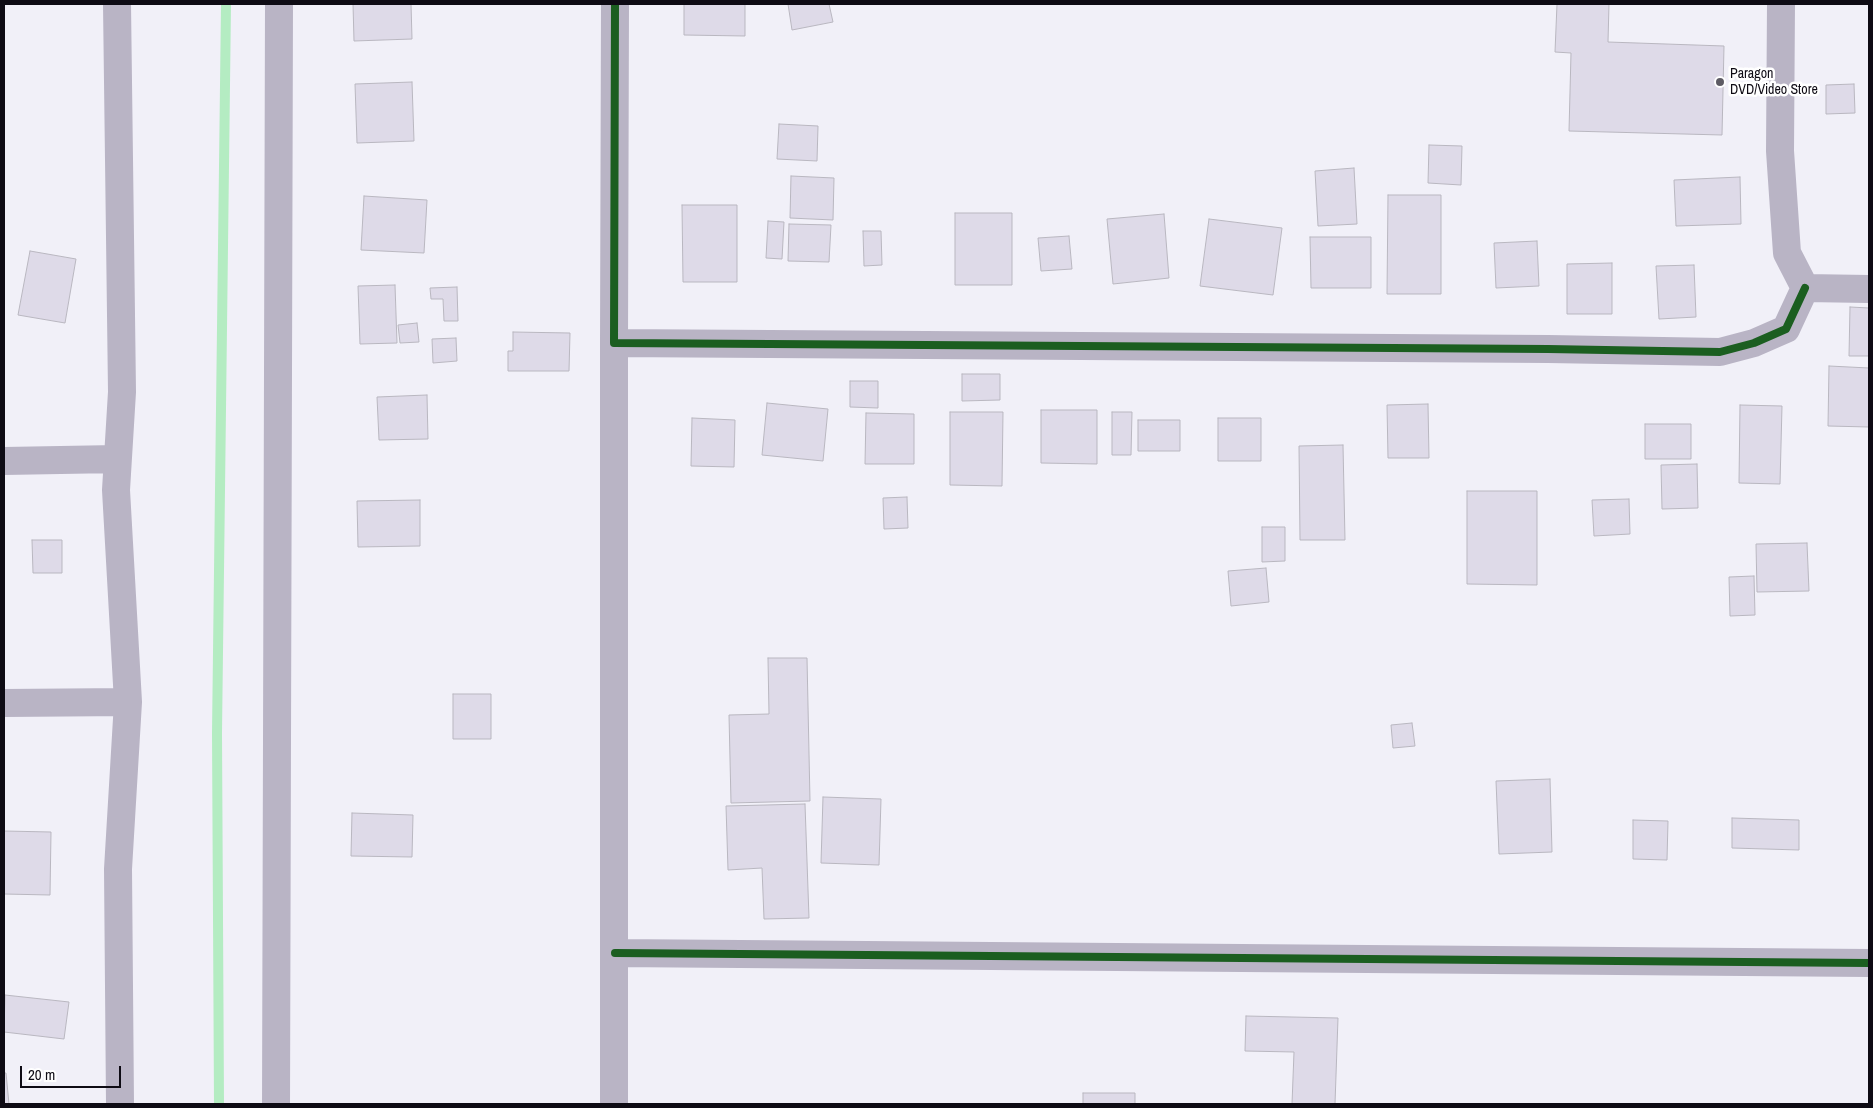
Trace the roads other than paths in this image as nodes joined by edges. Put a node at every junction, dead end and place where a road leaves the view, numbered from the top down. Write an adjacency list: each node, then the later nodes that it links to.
1 (117, 4): 8 (street)
2 (279, 4): 15 (street)
3 (615, 4): 7 (street)
4 (1781, 4): 5 (street)
5 (1805, 288): 6 (street); 7 (street)
6 (1869, 289)
7 (614, 343): 12 (street)
8 (117, 459): 9 (street); 10 (street)
9 (4, 461)
10 (128, 702): 11 (street); 14 (street)
11 (4, 703)
12 (615, 953): 13 (street); 16 (street)
13 (1869, 963)
14 (120, 1104)
15 (276, 1104)
16 (614, 1104)

